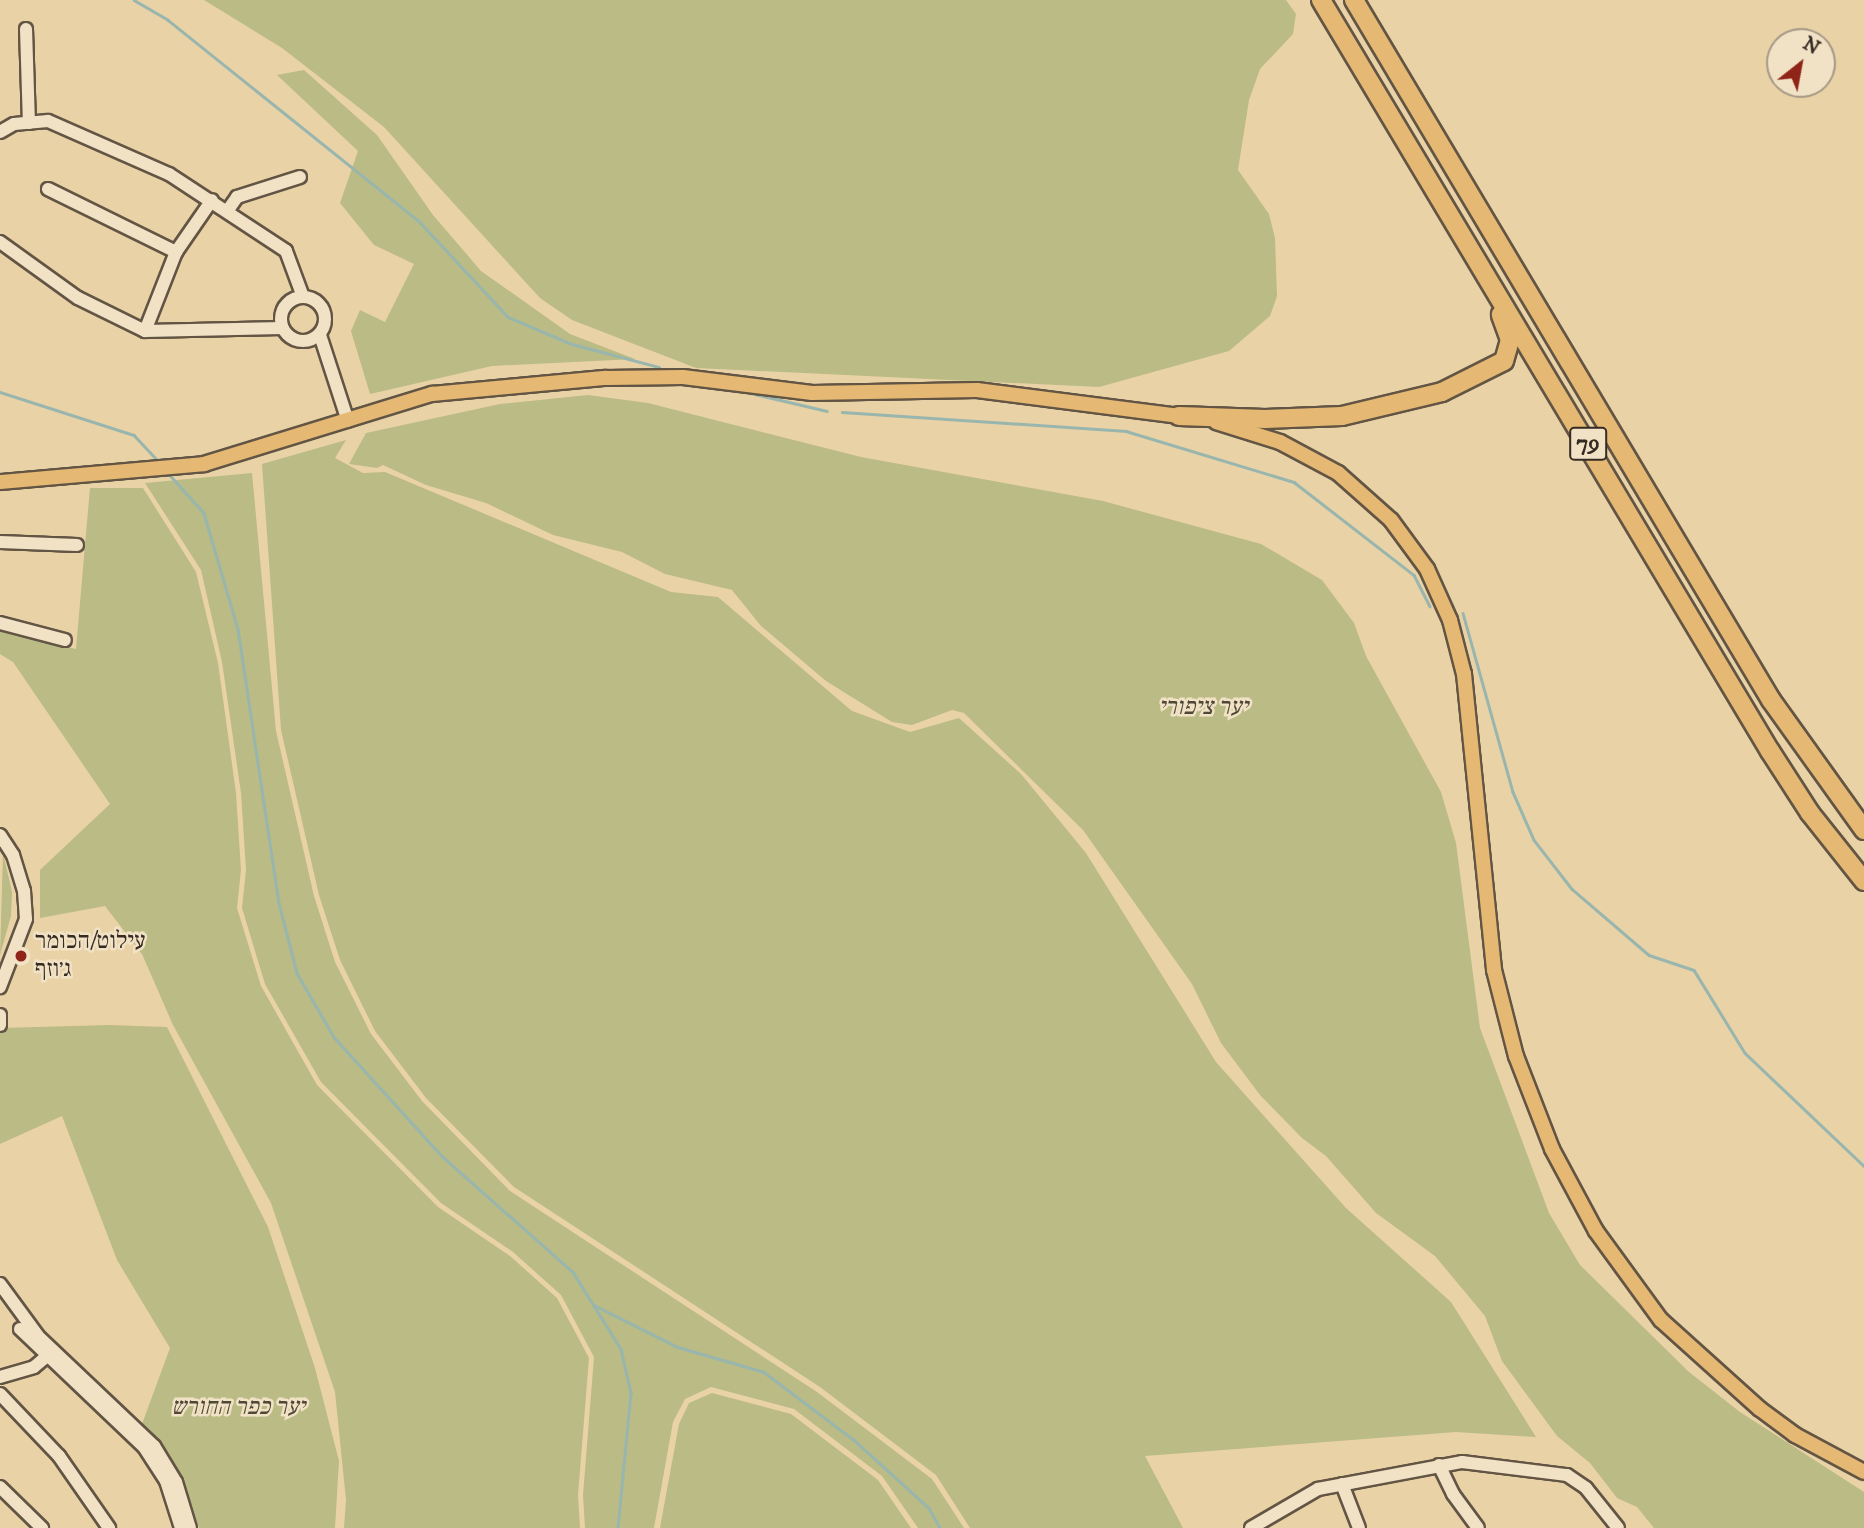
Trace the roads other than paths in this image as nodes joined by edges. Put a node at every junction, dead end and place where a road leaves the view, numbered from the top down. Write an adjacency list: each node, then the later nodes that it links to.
1 (1321, 0): 7 (highway, 79)
2 (1354, 0): 25 (highway, 79)
3 (26, 29): 4 (street)
4 (29, 122): 5 (street); 9 (street)
5 (0, 132)
6 (300, 177): 10 (street)
7 (1434, 188): 17 (highway); 24 (highway, 79)
8 (48, 189): 12 (street)
9 (212, 200): 10 (street); 12 (street)
10 (228, 211): 13 (street)
11 (0, 242): 15 (street)
12 (176, 252): 15 (street)
13 (303, 297): 14 (street); 16 (street)
14 (282, 328): 15 (street); 16 (street)
15 (145, 331)
16 (320, 335): 18 (street)
17 (1179, 415): 18 (main road); 38 (main road)
18 (348, 421): 19 (main road)
19 (0, 482)
20 (0, 541): 21 (street)
21 (77, 545)
22 (0, 623): 23 (street)
23 (65, 640)
24 (1770, 751): 27 (highway, 79); 28 (highway)
25 (1864, 830)
26 (1, 838): 29 (street)
27 (1864, 881)
28 (1864, 895)
29 (0, 987)
30 (0, 1015): 31 (street)
31 (0, 1025)
32 (0, 1284): 34 (street)
33 (0, 1300): 34 (street)
34 (50, 1354): 35 (street); 43 (street); 44 (street)
35 (0, 1377)
36 (0, 1394): 42 (street)
37 (1439, 1465): 39 (street); 47 (street); 48 (street)
38 (1864, 1472)
39 (1342, 1484): 45 (street); 46 (street)
40 (0, 1487): 41 (street)
41 (41, 1528)
42 (109, 1528)
43 (181, 1528)
44 (190, 1528)
45 (1251, 1528)
46 (1359, 1528)
47 (1478, 1528)
48 (1618, 1528)

